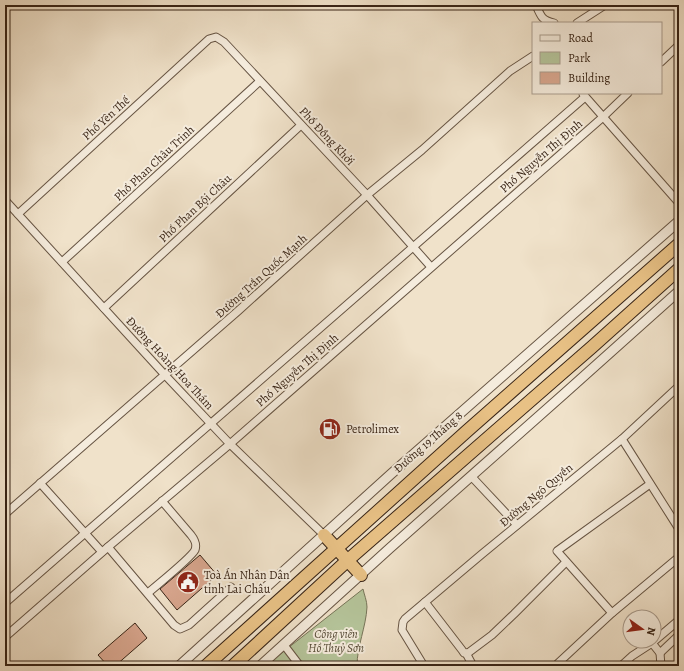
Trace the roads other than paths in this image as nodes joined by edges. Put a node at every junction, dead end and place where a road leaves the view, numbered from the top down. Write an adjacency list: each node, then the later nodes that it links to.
1 (536, 5): 3 (street)
2 (606, 5): 4 (street)
3 (551, 22)
4 (579, 22)
5 (224, 42): 9 (street, Phố Đồng Khởi); 17 (street, Phố Yên Thế)
6 (679, 45): 8 (street)
7 (532, 57): 14 (street, Đường Trần Quốc Mạnh)
8 (662, 61)
9 (260, 80): 13 (street, Phố Đồng Khởi); 21 (street, Phố Phan Châu Trinh)
10 (627, 94): 12 (street, Phố Nguyễn Thị Định)
11 (583, 95): 12 (street); 20 (street, Phố Nguyễn Thị Định)
12 (603, 117): 16 (street); 22 (street, Phố Nguyễn Thị Định)
13 (301, 125): 14 (street, Phố Đồng Khởi); 25 (street, Phố Phan Bội Châu)
14 (367, 195): 20 (street, Phố Đồng Khởi); 26 (street, Đường Trần Quốc Mạnh)
15 (5, 200): 17 (street, Đường Hoàng Hoa Thám)
16 (679, 203)
17 (18, 214): 21 (street, Đường Hoàng Hoa Thám)
18 (679, 221): 39 (street, Đường 19 Tháng 8)
19 (679, 244): 40 (highway, Đường 19 Tháng 8)
20 (413, 246): 22 (street, Phố Đồng Khởi); 28 (street, Phố Nguyễn Thị Định)
21 (62, 262): 25 (street, Đường Hoàng Hoa Thám)
22 (431, 267): 30 (street, Phố Nguyễn Thị Định)
23 (679, 269): 43 (highway)
24 (679, 291): 31 (street)
25 (104, 308): 26 (street, Đường Hoàng Hoa Thám)
26 (164, 374): 28 (street, Đường Hoàng Hoa Thám); 32 (street, Đường Trần Quốc Mạnh)
27 (679, 386): 29 (street, Đường Ngô Quyền)
28 (212, 423): 30 (street, Đường Hoàng Hoa Thám); 38 (street, Phố Nguyễn Thị Định)
29 (622, 439): 33 (street); 36 (street, Đường Ngô Quyền)
30 (230, 444): 34 (street, Phố Nguyễn Thị Định); 39 (street, Đường Hoàng Hoa Thám)
31 (471, 476): 36 (street); 45 (street)
32 (40, 483): 35 (street, Đường Trần Quốc Mạnh); 38 (street)
33 (650, 484): 37 (street); 44 (street)
34 (162, 501): 41 (street, Phố Nguyễn Thị Định); 47 (street)
35 (5, 514)
36 (517, 525): 48 (street, Đường Ngô Quyền)
37 (679, 529)
38 (84, 533): 41 (street); 49 (street, Phố Nguyễn Thị Định)
39 (324, 535): 40 (highway); 60 (street, Đường 19 Tháng 8)
40 (337, 548): 43 (highway); 61 (highway, Đường 19 Tháng 8)
41 (105, 549): 47 (street); 54 (street, Phố Nguyễn Thị Định)
42 (679, 557): 50 (street)
43 (348, 560): 45 (highway); 62 (highway)
44 (566, 562): 50 (street); 58 (street)
45 (361, 575): 55 (street)
46 (231, 587): 47 (street)
47 (148, 593)
48 (425, 602): 58 (street); 65 (street, Đường Ngô Quyền)
49 (5, 603)
50 (612, 613): 67 (street)
51 (679, 620): 52 (street)
52 (662, 634)
53 (679, 636): 59 (street)
54 (5, 637)
55 (284, 645): 63 (street); 64 (street)
56 (643, 649): 68 (street)
57 (657, 649): 59 (street)
58 (466, 653): 66 (street)
59 (660, 653): 69 (street)
60 (179, 666)
61 (206, 666)
62 (233, 666)
63 (260, 666)
64 (300, 666)
65 (424, 666)
66 (473, 666)
67 (555, 666)
68 (620, 666)
69 (661, 666)

